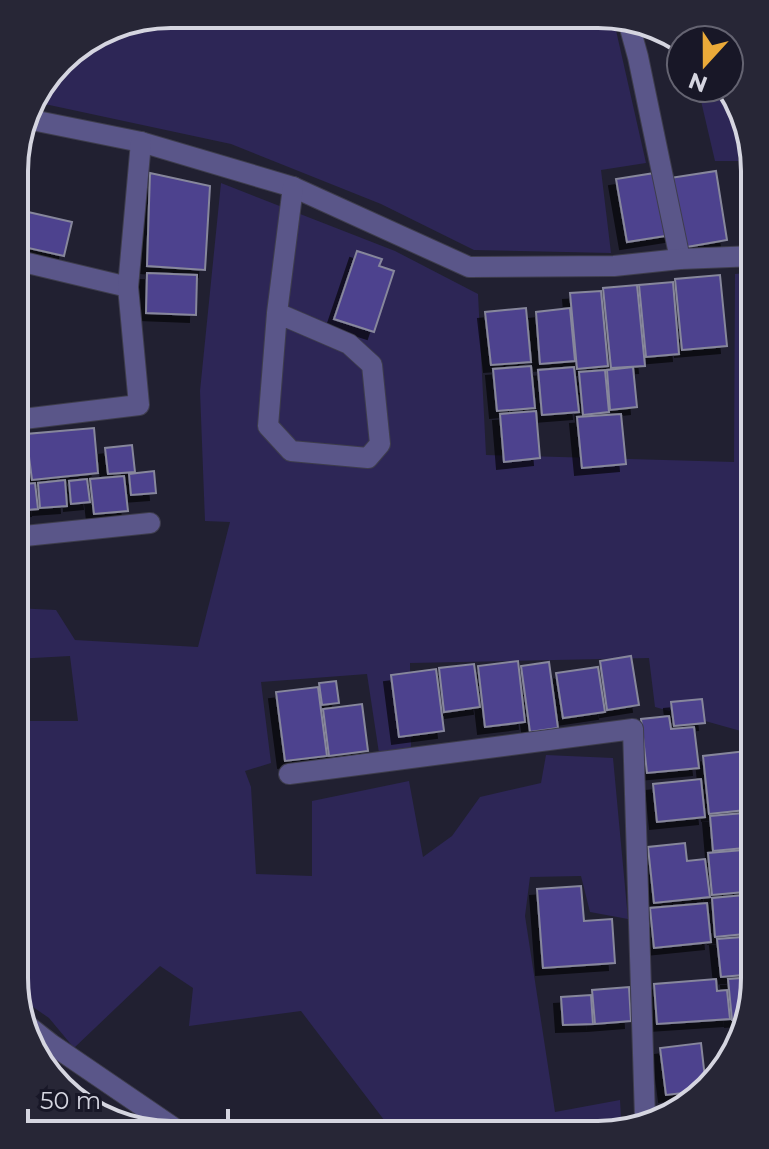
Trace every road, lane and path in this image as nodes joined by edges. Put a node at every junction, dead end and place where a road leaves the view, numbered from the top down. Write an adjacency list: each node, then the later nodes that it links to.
1 (631, 32): 6 (street)
2 (37, 121): 3 (street)
3 (141, 142): 4 (street); 8 (street)
4 (293, 187): 6 (street); 9 (street)
5 (741, 257): 6 (street)
6 (680, 259)
7 (28, 263): 8 (street)
8 (128, 287): 10 (street)
9 (277, 313): 9 (street)
10 (28, 418)
11 (150, 523): 12 (street)
12 (28, 536)
13 (289, 774): 15 (street)
14 (49, 1053): 16 (street)
15 (641, 1114)
16 (161, 1120)

